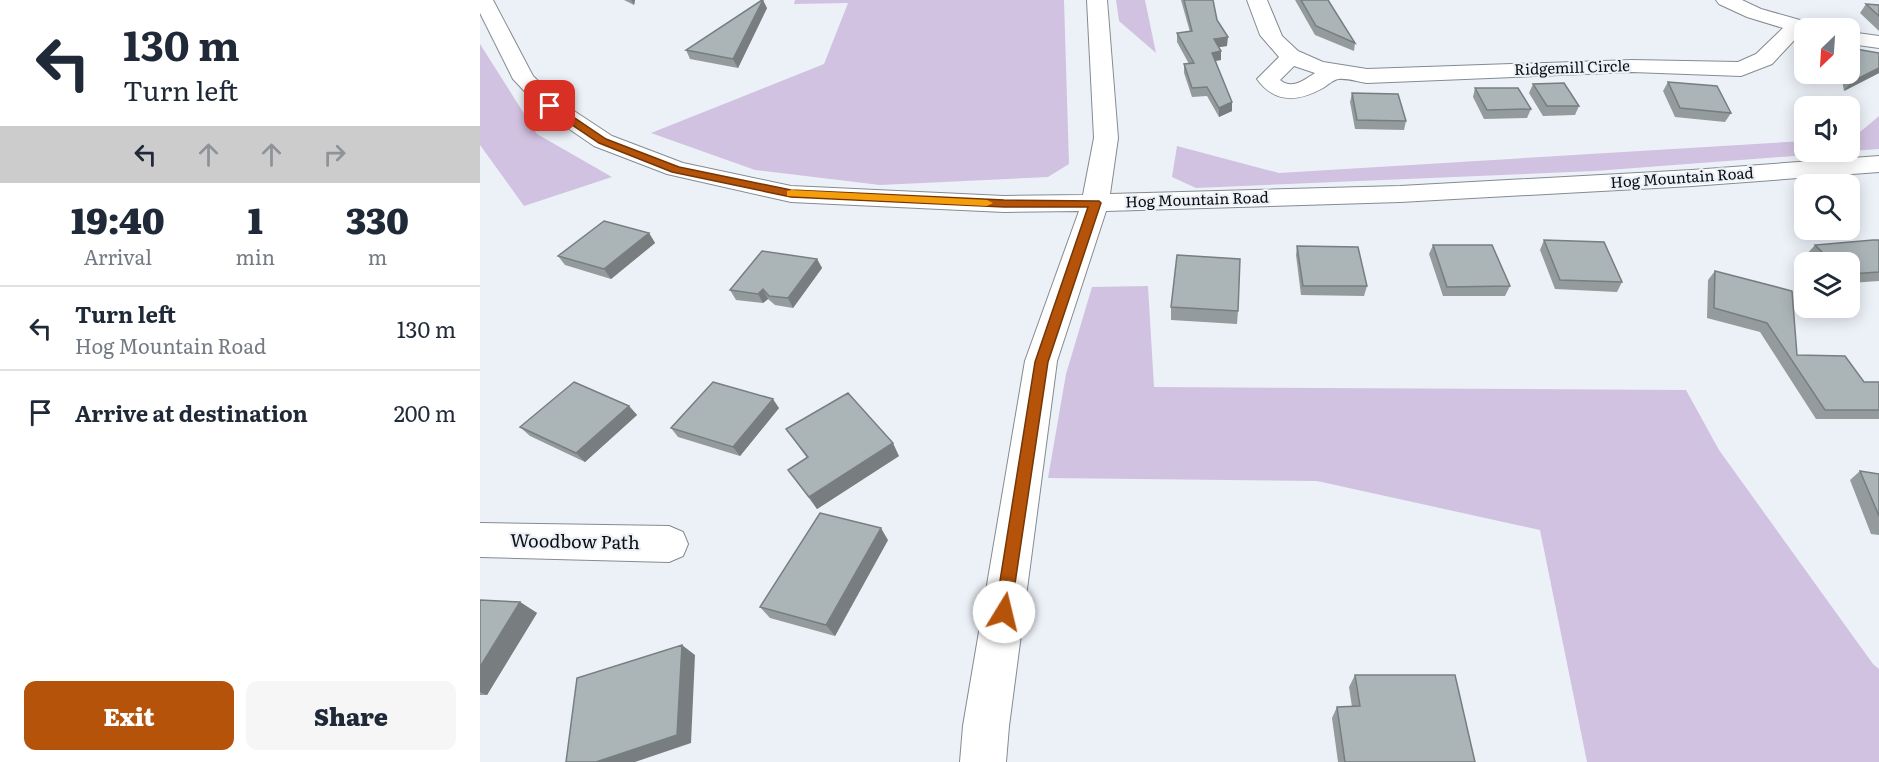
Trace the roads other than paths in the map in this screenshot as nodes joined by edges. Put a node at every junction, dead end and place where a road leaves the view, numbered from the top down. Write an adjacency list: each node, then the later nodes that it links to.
1 (483, 0): 12 (street, Hog Mountain Road)
2 (1097, 0): 12 (street)
3 (1257, 0): 9 (street, Ridgemill Circle)
4 (1726, 0): 5 (street)
5 (1794, 25)
6 (1794, 34): 10 (street, Ridgemill Circle)
7 (1860, 39): 8 (street)
8 (1879, 42)
9 (1292, 56): 10 (street, Ridgemill Circle); 10 (street)
10 (1332, 72)
11 (1879, 164): 12 (street, Hog Mountain Road)
12 (1095, 203): 15 (street)
13 (480, 540): 14 (street, Woodbow Path)
14 (669, 544)
15 (983, 762)

